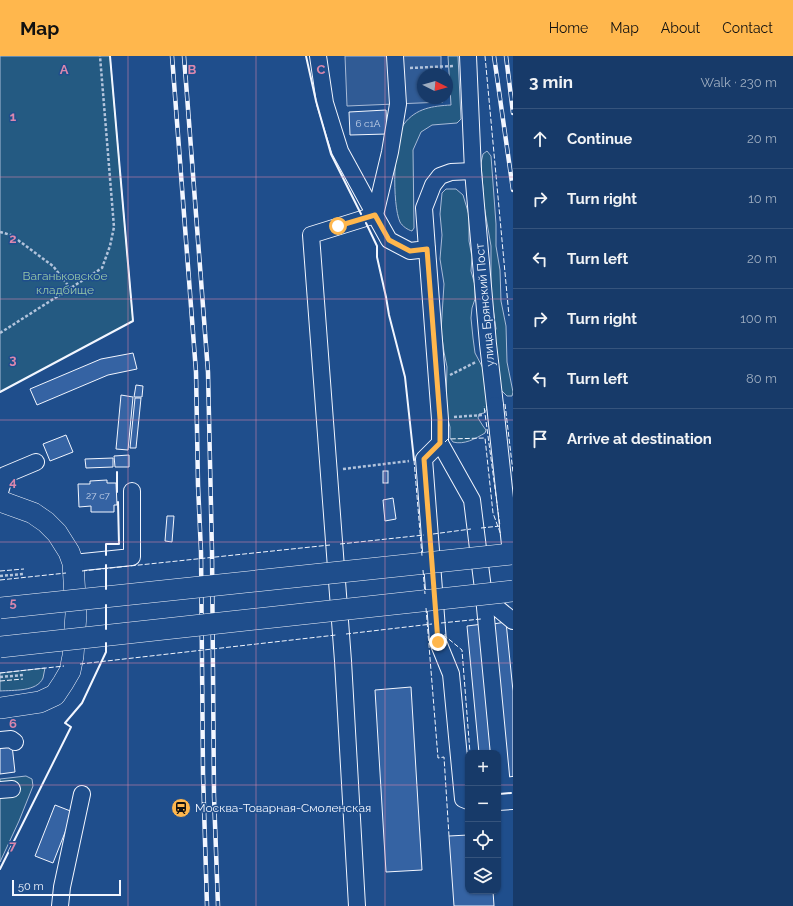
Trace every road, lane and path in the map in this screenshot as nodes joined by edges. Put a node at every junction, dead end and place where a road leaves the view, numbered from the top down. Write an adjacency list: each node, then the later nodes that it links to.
1 (100, 56): 10 (path)
2 (318, 56): 7 (street)
3 (468, 56): 6 (street, улица Брянский Пост)
4 (396, 62): 5 (path); 7 (street)
5 (448, 66)
6 (473, 171): 9 (street); 14 (street, улица Брянский Пост)
7 (375, 215): 9 (street); 19 (street)
8 (0, 232): 10 (path)
9 (427, 249): 13 (street)
10 (70, 288): 11 (path)
11 (0, 333)
12 (482, 359): 13 (path)
13 (438, 381): 15 (street)
14 (490, 410): 15 (path); 23 (street, улица Брянский Пост, bridge)
15 (440, 419): 16 (street)
16 (440, 443): 17 (street); 28 (street)
17 (424, 459): 19 (path); 37 (street)
18 (36, 462): 21 (street)
19 (329, 470): 41 (street)
20 (132, 491): 24 (street)
21 (0, 492)
22 (0, 501): 24 (main road)
23 (512, 554): 29 (main road, bridge)
24 (73, 563): 34 (main road)
25 (24, 574): 26 (path)
26 (0, 576)
27 (513, 591): 31 (main road, bridge)
28 (484, 597): 30 (street); 35 (street)
29 (0, 608)
30 (513, 621)
31 (0, 647)
32 (24, 675): 33 (path)
33 (0, 677)
34 (0, 708)
35 (513, 785)
36 (82, 794): 40 (street)
37 (465, 800)
38 (513, 801): 39 (street)
39 (501, 802)
40 (60, 906)
41 (357, 906)

